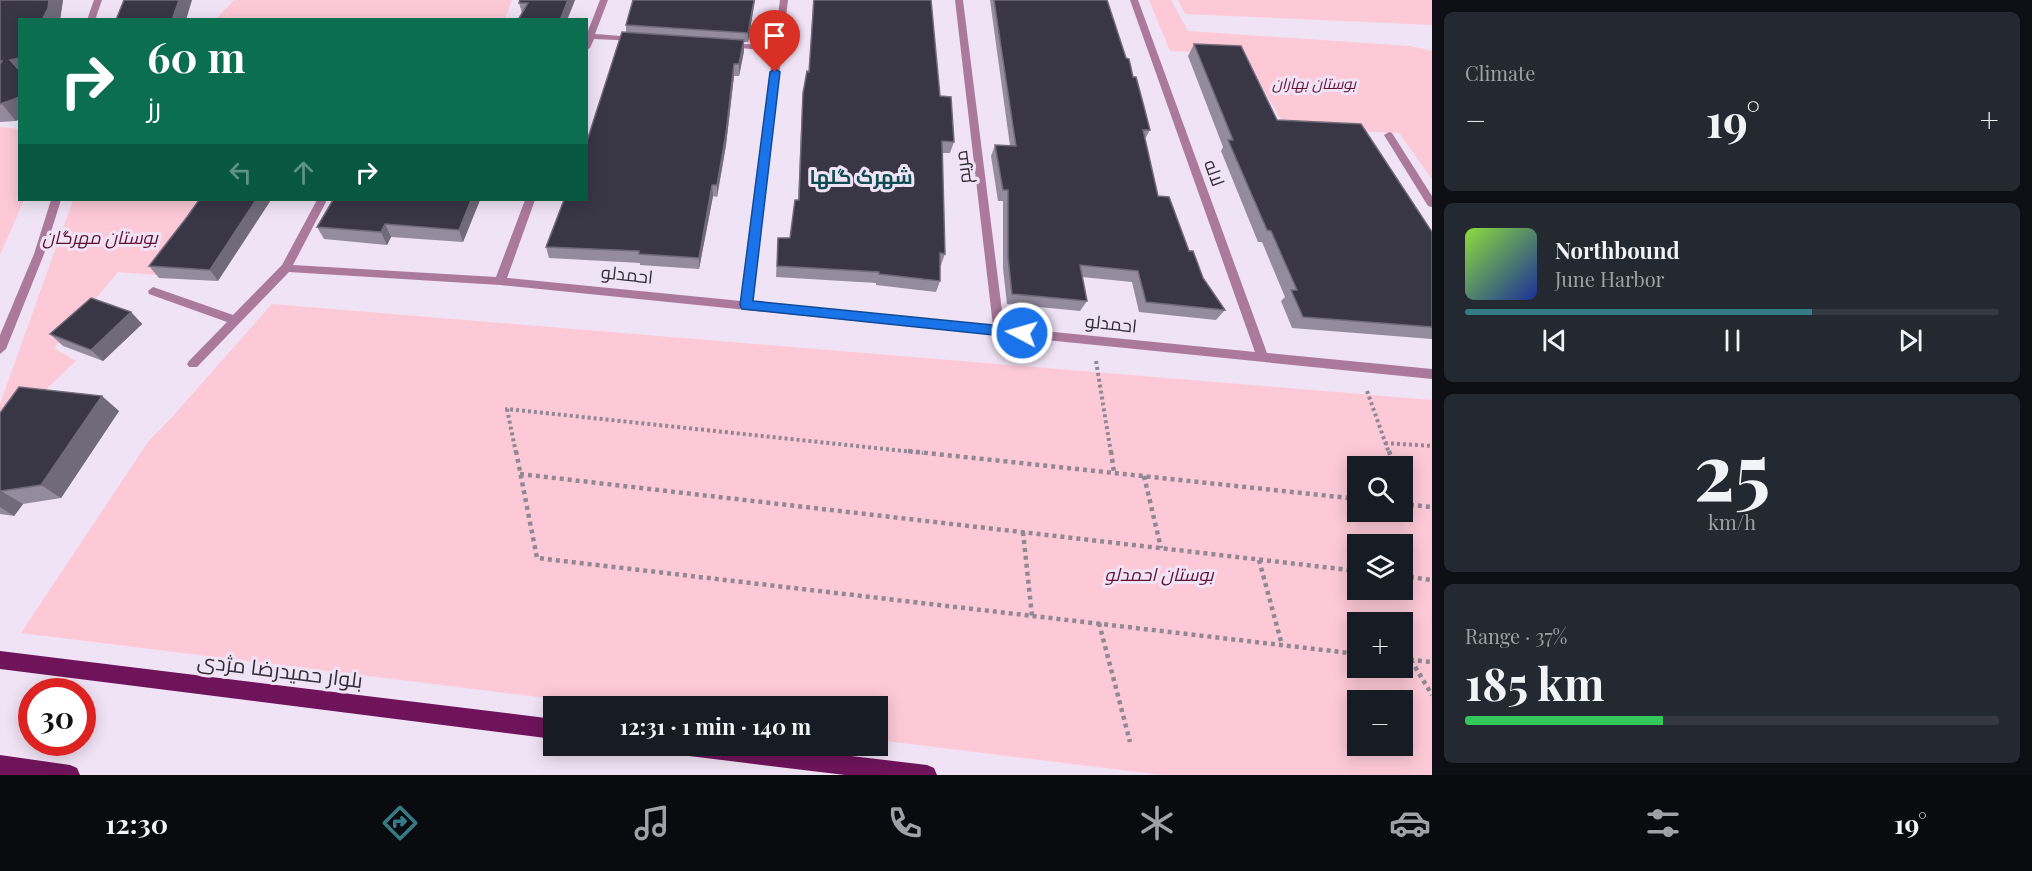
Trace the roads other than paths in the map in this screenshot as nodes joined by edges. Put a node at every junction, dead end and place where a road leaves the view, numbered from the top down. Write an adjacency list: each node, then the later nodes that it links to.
1 (98, 0): 6 (street)
2 (604, 0): 7 (street)
3 (784, 0): 11 (street)
4 (959, 0): 22 (street, مریم)
5 (1134, 0): 24 (street, لاله)
6 (92, 18)
7 (591, 36): 8 (street); 9 (street)
8 (650, 40)
9 (588, 43)
10 (720, 45): 11 (street)
11 (778, 49): 20 (street)
12 (1389, 135): 16 (street)
13 (56, 201): 23 (street)
14 (321, 201): 17 (street)
15 (530, 201): 18 (street)
16 (1432, 204)
17 (286, 268): 18 (street, احمدلو); 21 (street)
18 (500, 281): 20 (street, احمدلو)
19 (153, 291): 21 (street)
20 (747, 305): 22 (street, احمدلو)
21 (234, 320): 25 (street)
22 (999, 330): 24 (street, احمدلو)
23 (0, 349)
24 (1263, 357): 26 (street, احمدلو)
25 (193, 364)
26 (1432, 374)
27 (0, 660): 28 (main road, بلوار حمیدرضا مژدی)
28 (543, 728)
29 (771, 756): 32 (main road)
30 (0, 765): 31 (main road)
31 (70, 775)
32 (927, 775)

